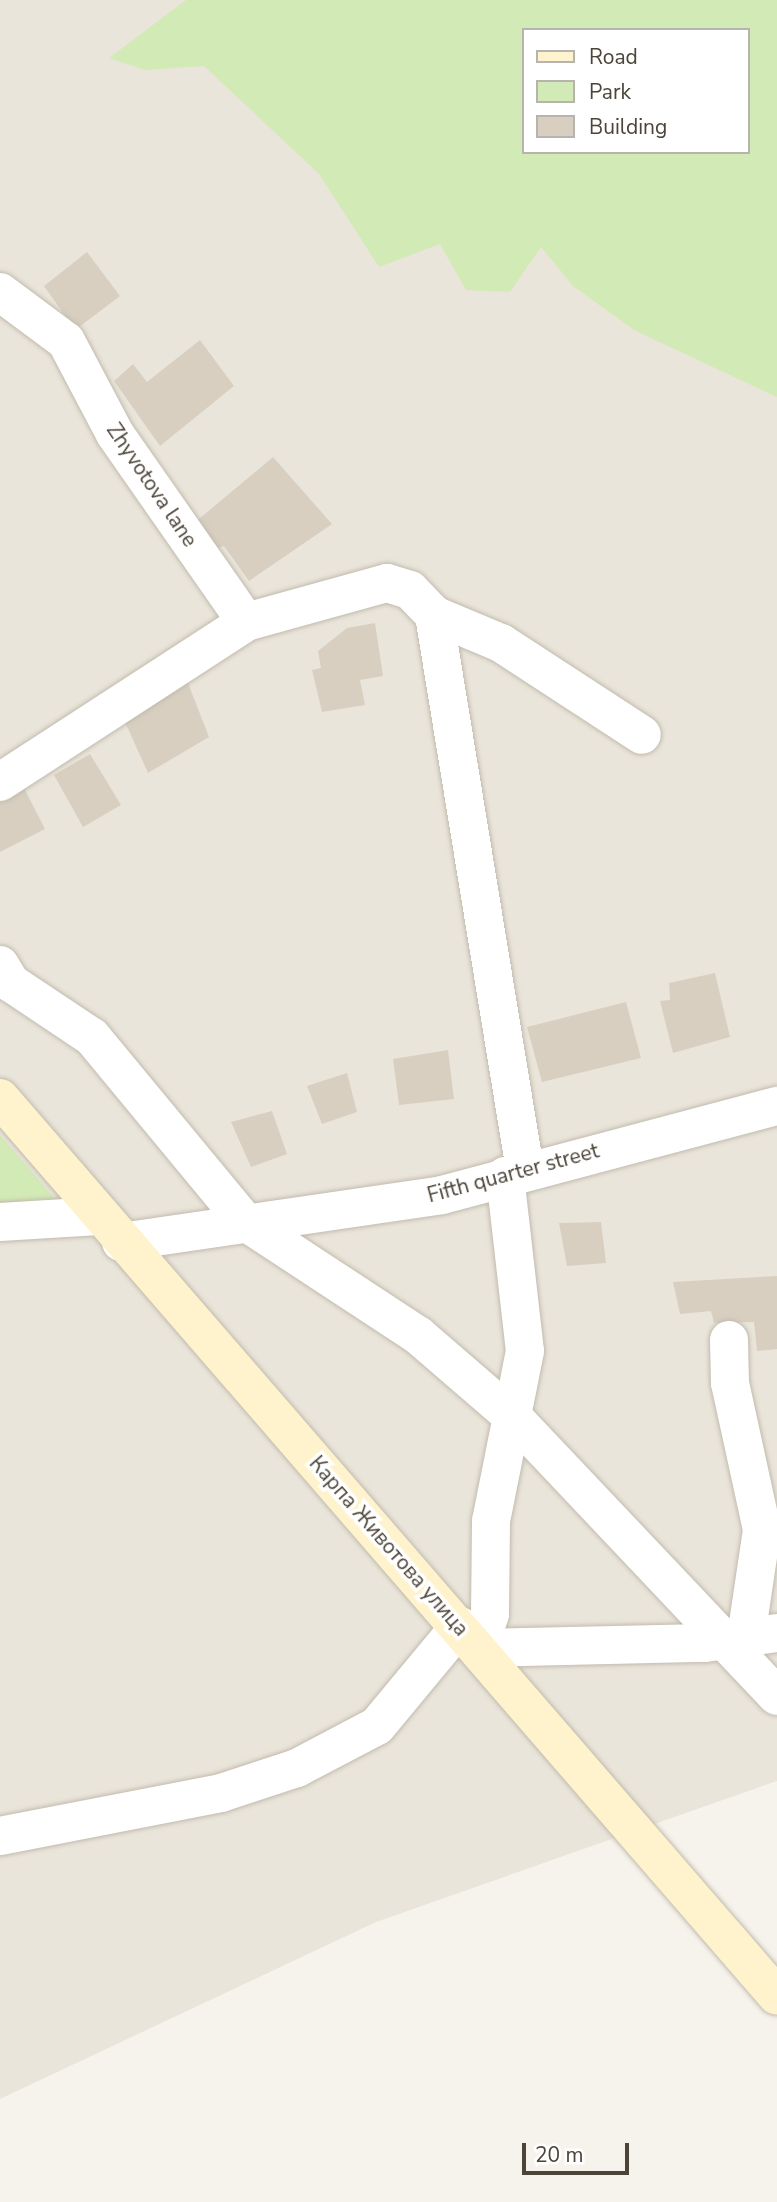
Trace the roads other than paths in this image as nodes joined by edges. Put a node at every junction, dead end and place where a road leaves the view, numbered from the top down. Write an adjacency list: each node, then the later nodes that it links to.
1 (0, 292): 3 (street, Zhyvotova lane)
2 (434, 615): 3 (street); 4 (street); 9 (street)
3 (246, 622): 5 (street)
4 (642, 735)
5 (0, 782)
6 (0, 965): 10 (street)
7 (0, 1098): 12 (main road, Карпа Животова улица)
8 (777, 1106): 9 (street, Fifth quarter street)
9 (515, 1173): 10 (street, Fifth quarter street); 14 (street)
10 (244, 1220): 12 (street, Fifth quarter street); 14 (street)
11 (0, 1222): 12 (street, Fifth quarter street)
12 (110, 1229): 15 (main road, Карпа Животова улица)
13 (729, 1340): 16 (street)
14 (515, 1419): 15 (street); 16 (street)
15 (470, 1637): 16 (street); 18 (street); 19 (main road, Карпа Животова улица)
16 (750, 1637): 17 (street)
17 (777, 1696)
18 (0, 1836)
19 (777, 1996)

